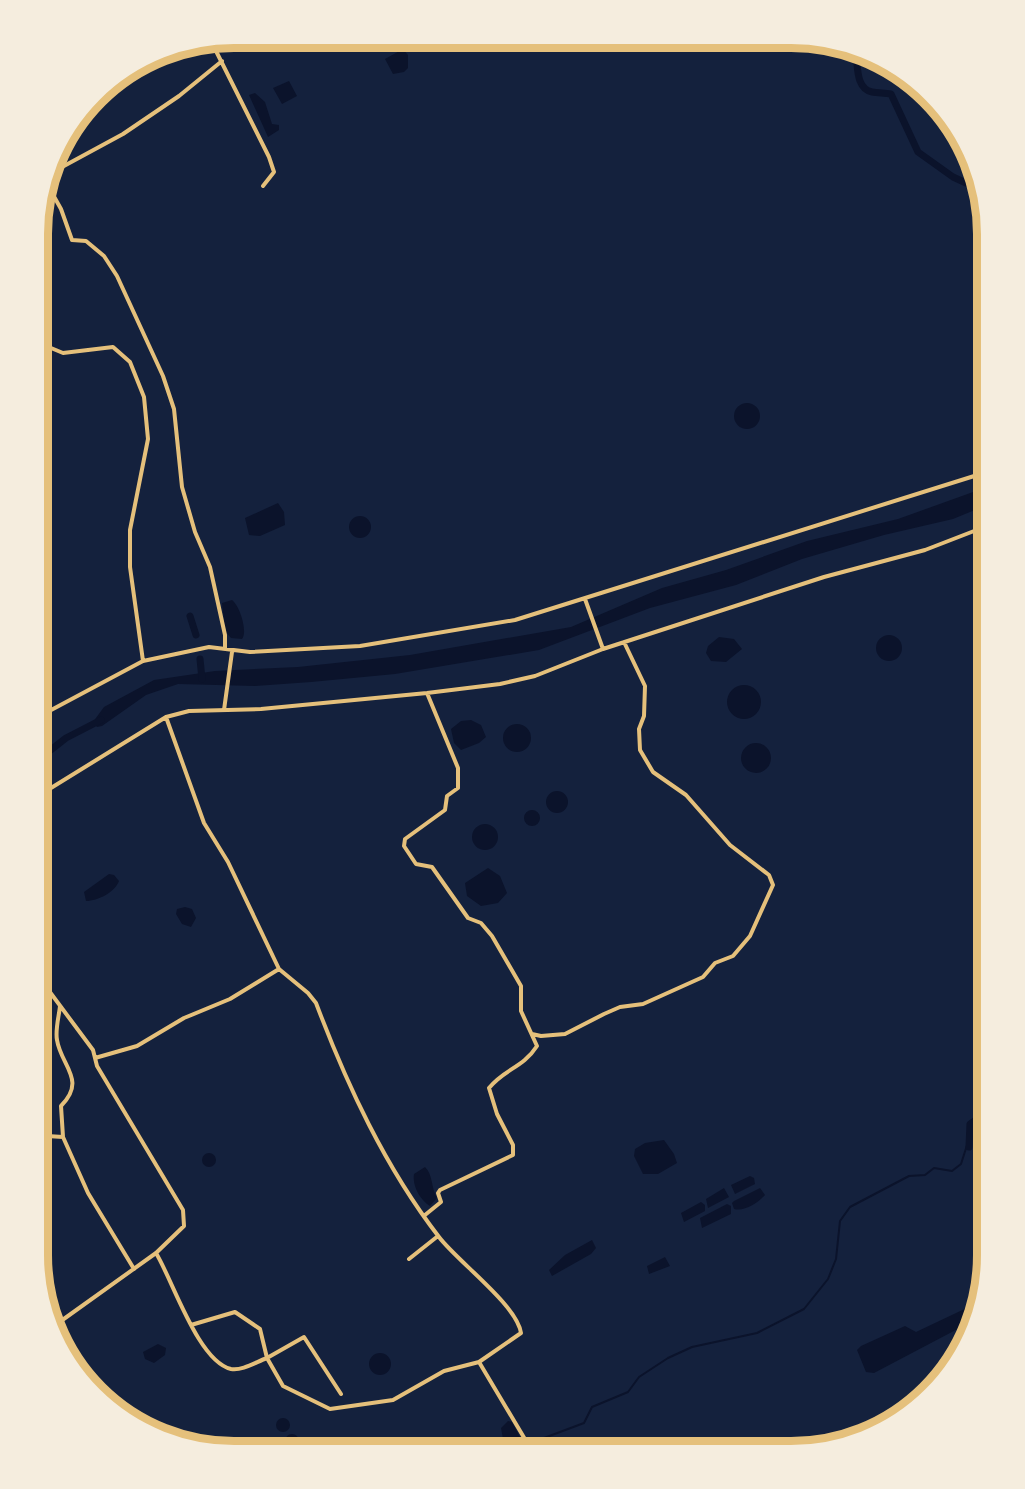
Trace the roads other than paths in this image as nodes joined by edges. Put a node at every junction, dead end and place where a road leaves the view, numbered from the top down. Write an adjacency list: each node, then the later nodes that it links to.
1 (216, 50): 2 (street)
2 (222, 61): 3 (street); 4 (street)
3 (60, 168)
4 (263, 186)
5 (53, 194): 11 (street)
6 (48, 347): 14 (street)
7 (977, 475): 9 (street)
8 (977, 530): 10 (street)
9 (585, 598): 12 (street); 13 (street)
10 (624, 642): 12 (street); 23 (street)
11 (225, 648): 13 (street); 14 (street)
12 (603, 649): 15 (street)
13 (232, 652): 16 (street)
14 (143, 661): 17 (street)
15 (427, 693): 16 (street); 23 (street)
16 (224, 710): 18 (street)
17 (48, 712)
18 (166, 717): 19 (street); 20 (street)
19 (48, 790)
20 (279, 969): 24 (street); 27 (street)
21 (48, 990): 22 (street)
22 (60, 1006): 24 (street); 26 (street)
23 (532, 1034): 27 (street)
24 (95, 1058): 29 (street)
25 (48, 1136): 26 (street)
26 (63, 1137): 31 (street)
27 (424, 1215): 28 (street)
28 (438, 1236): 30 (street); 35 (street)
29 (156, 1253): 31 (street); 33 (street)
30 (409, 1259)
31 (134, 1269): 32 (street)
32 (61, 1321)
33 (191, 1325): 34 (street); 34 (street)
34 (267, 1358): 35 (street); 36 (street)
35 (479, 1362): 37 (street)
36 (341, 1394)
37 (526, 1441)

